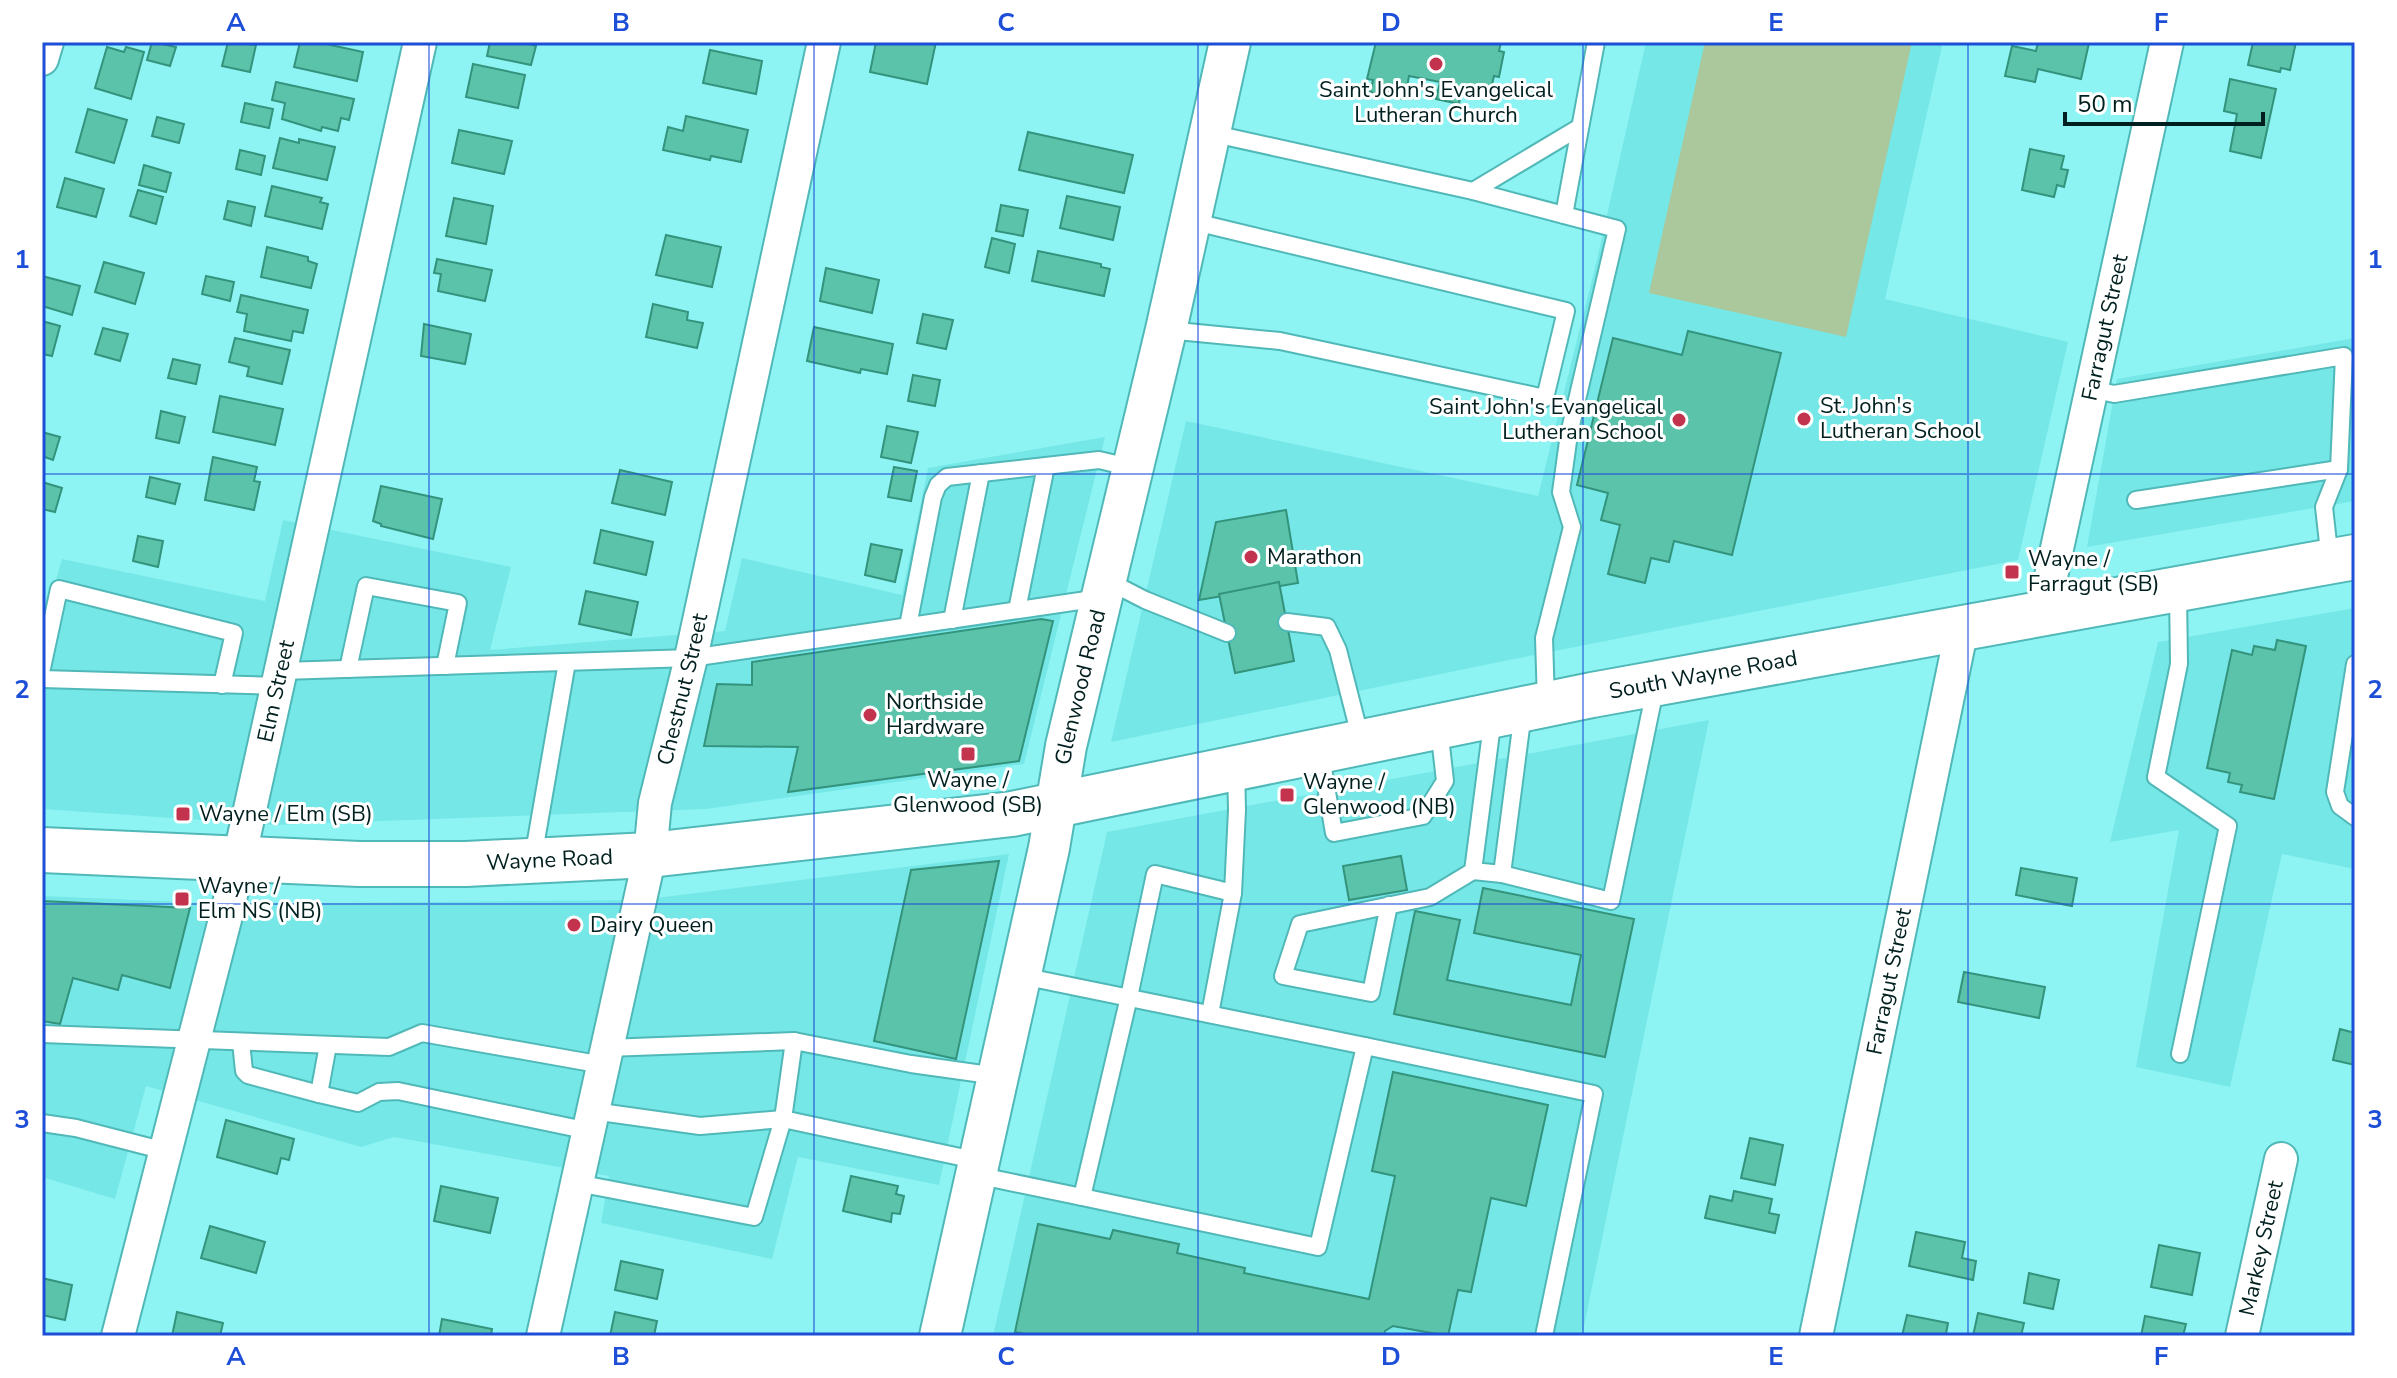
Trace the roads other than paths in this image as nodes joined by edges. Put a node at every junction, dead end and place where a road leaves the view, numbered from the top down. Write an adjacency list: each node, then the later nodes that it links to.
1 (47, 42): 7 (street)
2 (420, 42): 37 (street, Elm Street)
3 (824, 42): 30 (street, Chestnut Street)
4 (1230, 42): 9 (street, Glenwood Road)
5 (1596, 42): 8 (lane)
6 (2167, 42): 14 (street, Farragut Street)
7 (42, 59)
8 (1580, 127): 10 (lane); 11 (lane)
9 (1210, 133): 10 (lane); 12 (street, Glenwood Road)
10 (1473, 191): 11 (lane)
11 (1564, 215): 40 (lane)
12 (1191, 221): 13 (street, Glenwood Road); 13 (lane)
13 (1166, 330): 16 (street, Glenwood Road)
14 (2091, 389): 17 (lane); 24 (street, Farragut Street)
15 (1046, 466): 16 (lane); 18 (lane); 23 (lane)
16 (1133, 468): 21 (street, Glenwood Road)
17 (2339, 469): 19 (lane); 20 (lane)
18 (981, 473): 25 (lane); 27 (lane)
19 (2136, 500)
20 (2349, 560): 22 (main road, South Wayne Road)
21 (1104, 589): 23 (lane); 29 (lane); 44 (street, Glenwood Road)
22 (2178, 589): 24 (main road, South Wayne Road); 63 (lane)
23 (1017, 610): 25 (lane)
24 (2043, 613): 28 (main road, South Wayne Road)
25 (952, 620): 27 (lane)
26 (1287, 622): 42 (lane)
27 (908, 626): 30 (lane)
28 (1962, 628): 38 (main road, South Wayne Road); 79 (street, Farragut Street)
29 (1227, 633)
30 (691, 658): 31 (lane); 47 (street, Chestnut Street)
31 (567, 662): 33 (lane); 49 (lane)
32 (2355, 664): 45 (lane)
33 (445, 666): 35 (lane); 35 (lane)
34 (42, 668): 39 (lane)
35 (348, 669): 37 (lane)
36 (42, 679): 39 (lane)
37 (280, 679): 39 (lane); 48 (street, Elm Street)
38 (1656, 684): 40 (main road, South Wayne Road); 51 (lane)
39 (222, 685)
40 (1521, 710): 41 (main road, South Wayne Road); 50 (lane); 51 (lane)
41 (1439, 726): 42 (main road, South Wayne Road); 42 (lane)
42 (1341, 746): 43 (main road, South Wayne Road)
43 (1236, 767): 44 (main road, South Wayne Road); 52 (lane)
44 (1055, 806): 47 (main road, Wayne Road); 54 (street, Glenwood Road)
45 (2355, 817)
46 (42, 850): 48 (main road, Wayne Road)
47 (650, 855): 49 (main road, Wayne Road); 64 (street, Chestnut Street)
48 (239, 859): 49 (main road, Wayne Road); 58 (street, Elm Street)
49 (532, 862)
50 (1473, 871): 51 (lane); 53 (lane)
51 (1502, 874)
52 (1233, 893): 55 (lane); 56 (lane)
53 (1389, 905): 53 (lane)
54 (1020, 975): 55 (lane); 65 (street, Glenwood Road)
55 (1129, 997): 56 (lane); 74 (lane)
56 (1210, 1014): 62 (lane)
57 (42, 1034): 58 (lane)
58 (194, 1040): 60 (lane); 70 (street, Elm Street)
59 (794, 1041): 64 (lane); 65 (lane); 67 (lane)
60 (241, 1042): 61 (lane); 66 (lane)
61 (328, 1045): 64 (lane); 66 (lane)
62 (1365, 1046): 74 (lane); 78 (lane)
63 (2180, 1054)
64 (605, 1056): 68 (street, Chestnut Street)
65 (998, 1077): 72 (street, Glenwood Road)
66 (319, 1094): 68 (lane)
67 (783, 1119): 68 (lane); 72 (lane); 73 (lane)
68 (591, 1121): 73 (street, Chestnut Street)
69 (42, 1123): 70 (lane)
70 (165, 1151): 76 (street, Elm Street)
71 (2281, 1159): 80 (street, Markey Street)
72 (978, 1168): 74 (lane); 75 (street, Glenwood Road)
73 (577, 1183): 77 (street, Chestnut Street)
74 (1082, 1197)
75 (944, 1335)
76 (118, 1336)
77 (543, 1336)
78 (1544, 1336)
79 (1816, 1336)
80 (2242, 1336)

